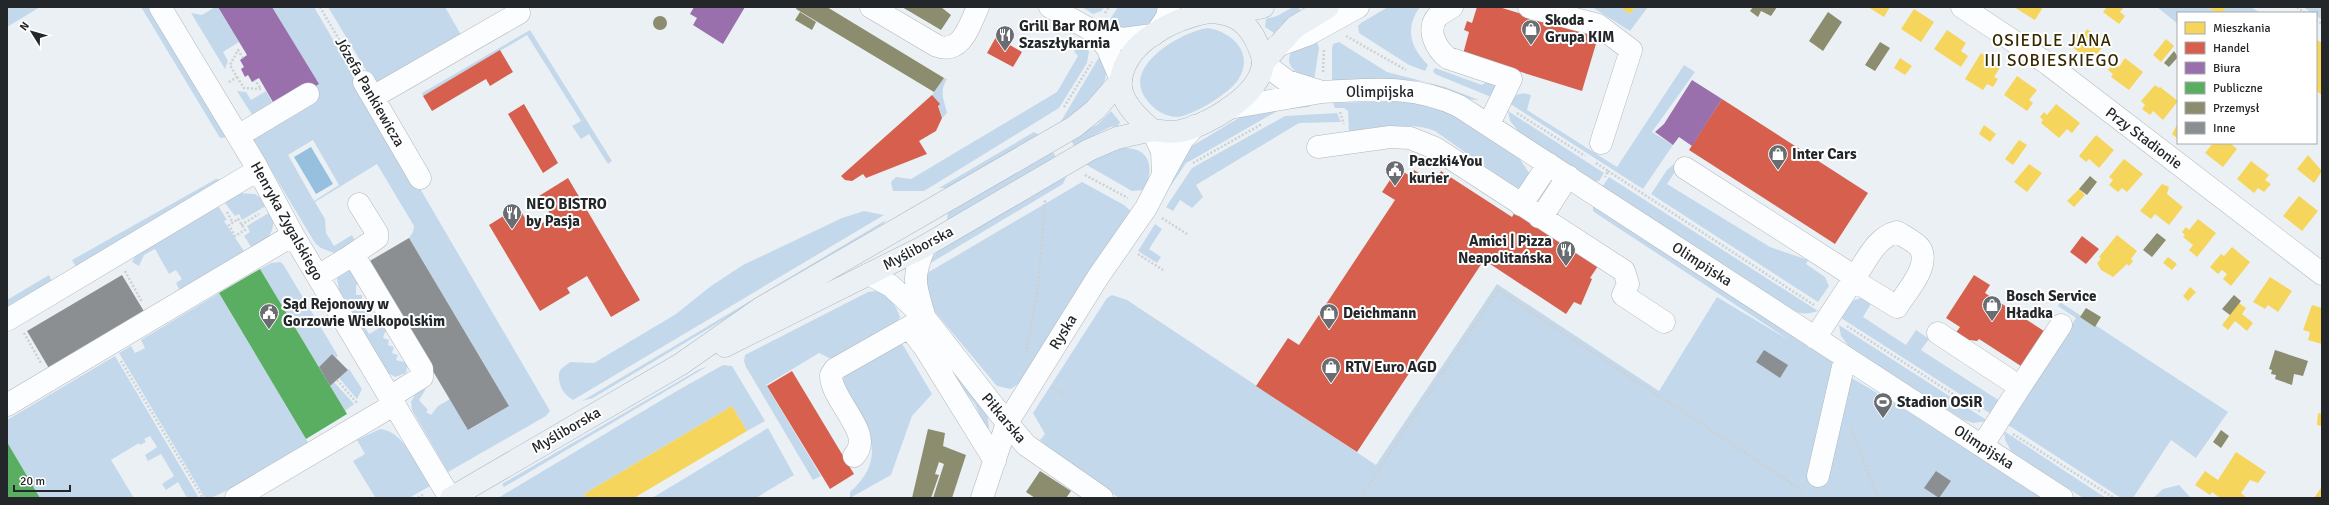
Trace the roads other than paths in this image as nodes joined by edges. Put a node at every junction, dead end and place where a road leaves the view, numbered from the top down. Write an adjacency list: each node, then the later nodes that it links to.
1 (160, 7): 25 (street, Henryka Zygalskiego)
2 (978, 7): 11 (street)
3 (1050, 7): 14 (street)
4 (1169, 7): 15 (street)
5 (1263, 7): 12 (main road)
6 (1328, 7): 16 (main road)
7 (1358, 7): 16 (street)
8 (1452, 7): 22 (street)
9 (1529, 7): 26 (street)
10 (1962, 7): 41 (street, Przy Stadionie)
11 (874, 8)
12 (1219, 11): 15 (main road); 17 (main road)
13 (519, 13): 33 (street, Józefa Pankiewicza)
14 (1091, 30): 15 (street); 18 (street)
15 (1155, 33): 18 (main road)
16 (1277, 46): 17 (main road)
17 (1263, 63): 19 (street, Olimpijska); 21 (main road)
18 (1121, 80): 24 (main road); 50 (main road, Myśliborska)
19 (1322, 92): 21 (street, Olimpijska); 22 (street, Olimpijska)
20 (308, 94): 25 (street)
21 (1229, 108): 23 (main road)
22 (1489, 124): 28 (street, Olimpijska)
23 (1195, 126): 24 (main road); 31 (street, Ryska)
24 (1152, 130): 31 (street, Ryska); 38 (main road, Myśliborska)
25 (238, 136): 30 (street, Henryka Zygalskiego)
26 (1601, 143)
27 (1318, 147): 35 (street)
28 (1549, 164): 32 (street, Olimpijska); 35 (street)
29 (1685, 168): 48 (street)
30 (258, 170): 37 (street, Henryka Zygalskiego); 43 (street)
31 (1163, 175): 54 (street, Ryska)
32 (1568, 176): 36 (street); 48 (street, Olimpijska)
33 (420, 178)
34 (359, 204): 39 (street)
35 (1521, 205): 36 (street)
36 (1539, 217): 45 (street)
37 (293, 235): 42 (street, Henryka Zygalskiego); 53 (street)
38 (925, 246): 40 (main road, Myśliborska); 44 (street, Piłkarska)
39 (346, 259): 42 (street); 52 (street)
40 (869, 274): 44 (street, Piłkarska); 50 (main road, Myśliborska)
41 (2322, 274)
42 (318, 276): 52 (street, Henryka Zygalskiego)
43 (7, 320)
44 (917, 322): 54 (street, Piłkarska); 56 (street); 57 (street)
45 (1664, 322)
46 (2061, 325): 51 (street)
47 (1938, 333): 51 (street)
48 (1815, 338): 49 (street, Olimpijska)
49 (1846, 358): 55 (street, Olimpijska); 58 (street)
50 (680, 364): 60 (main road, Myśliborska)
51 (2020, 387): 55 (street)
52 (392, 400): 59 (street); 60 (street, Henryka Zygalskiego)
53 (7, 406)
54 (1007, 423): 57 (street, Ryska); 62 (street, Piłkarska)
55 (1982, 446): 63 (street, Olimpijska)
56 (854, 456)
57 (995, 461): 61 (street, Ryska)
58 (1813, 485)
59 (236, 498)
60 (451, 498)
61 (982, 498)
62 (1102, 498)
63 (2062, 498)

